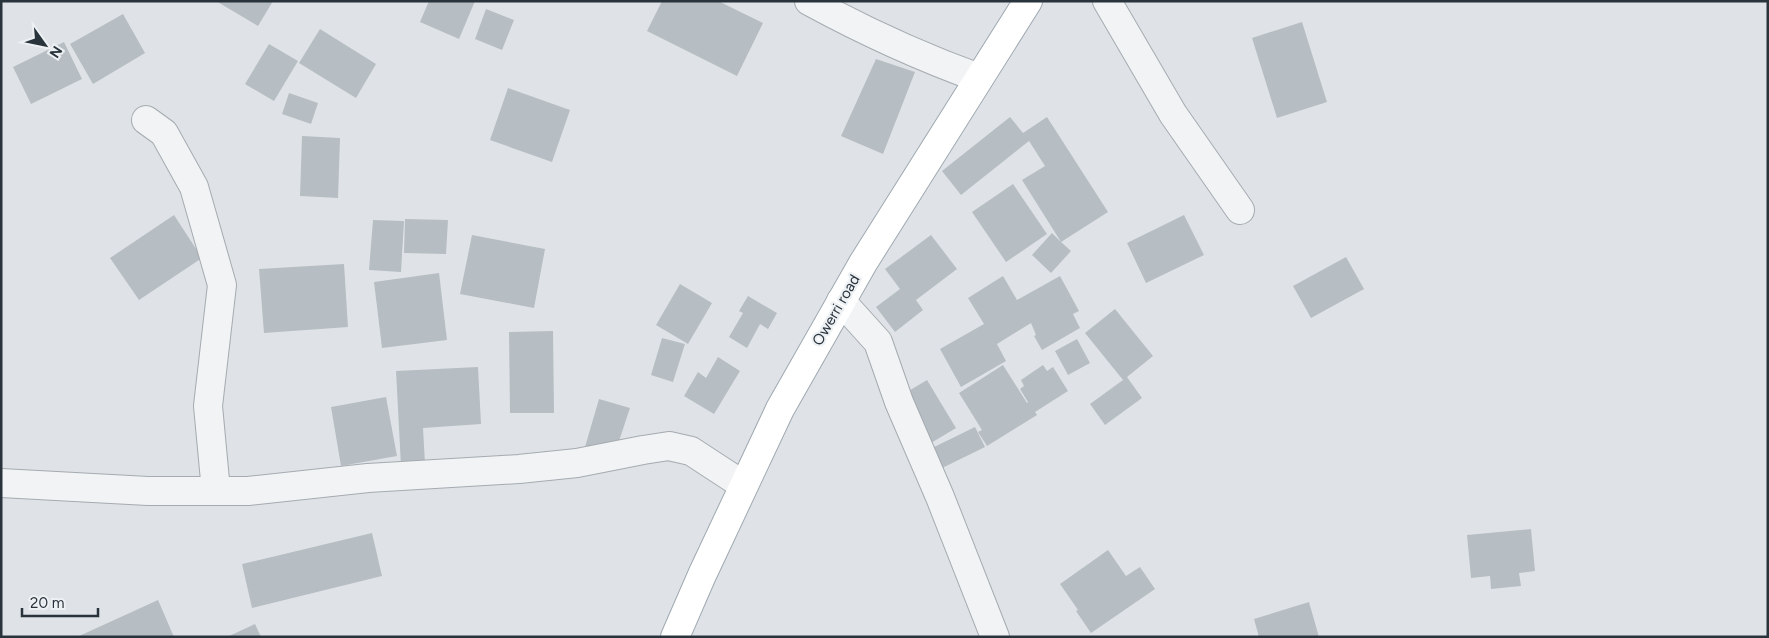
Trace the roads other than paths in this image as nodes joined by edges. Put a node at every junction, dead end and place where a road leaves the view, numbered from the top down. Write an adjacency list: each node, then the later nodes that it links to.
1 (809, 1): 4 (street)
2 (1028, 1): 4 (main road, Owerri road)
3 (1107, 1): 6 (street)
4 (980, 78): 7 (main road, Owerri road)
5 (146, 120): 10 (street)
6 (1240, 210)
7 (841, 301): 9 (main road, Owerri road); 12 (street)
8 (1, 483): 10 (street)
9 (743, 485): 10 (street); 11 (main road, Owerri road)
10 (216, 491)
11 (676, 637)
12 (995, 637)

